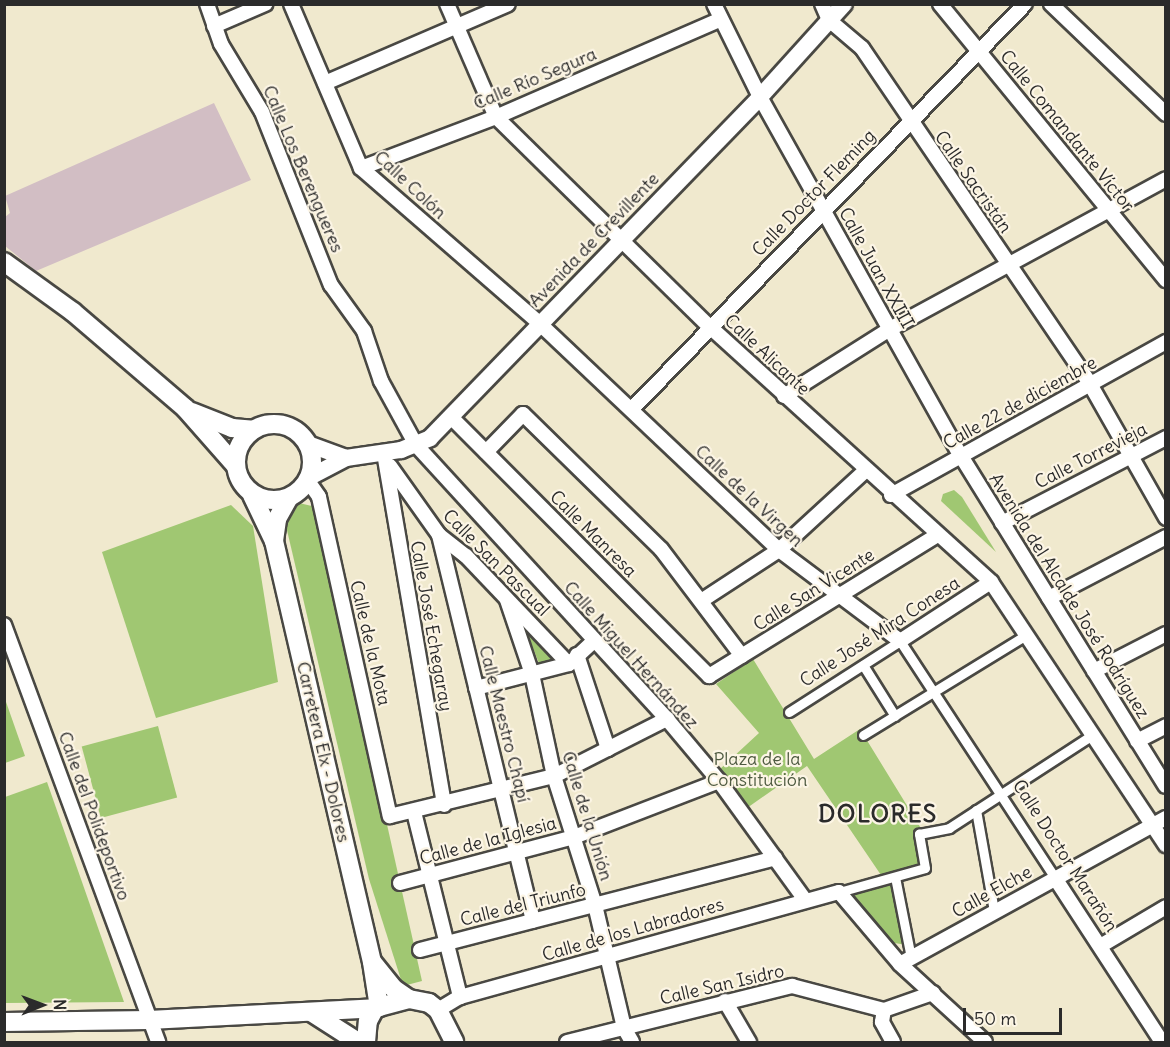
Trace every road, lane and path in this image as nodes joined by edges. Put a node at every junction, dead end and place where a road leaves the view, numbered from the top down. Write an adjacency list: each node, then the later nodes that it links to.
1 (207, 4): 13 (street, Calle Los Berengueres)
2 (265, 4): 13 (street)
3 (291, 4): 16 (street, Calle Colón)
4 (447, 4): 14 (street)
5 (508, 4): 14 (street)
6 (714, 4): 12 (street, Calle Juan XXIII)
7 (844, 4): 11 (street, Avenida de Crevillente)
8 (940, 4): 15 (street, Calle Comandante Víctor)
9 (1025, 4): 15 (street, Calle Doctor Fleming)
10 (1051, 4): 18 (street)
11 (826, 12): 17 (street, Avenida de Crevillente); 20 (street, Calle Sacristán)
12 (721, 19): 17 (street, Calle Juan XXIII); 19 (street, Calle Río Segura)
13 (214, 26): 41 (street, Calle Los Berengueres)
14 (457, 26): 16 (street); 19 (street)
15 (979, 52): 20 (street, Calle Doctor Fleming); 24 (street, Calle Comandante Víctor)
16 (325, 83): 21 (street, Calle Colón)
17 (760, 97): 23 (street, Calle Juan XXIII); 25 (street, Avenida de Crevillente)
18 (1166, 114)
19 (496, 117): 21 (street, Calle Río Segura); 25 (street, Calle Alicante)
20 (910, 122): 23 (street, Calle Doctor Fleming); 27 (street, Calle Sacristán)
21 (361, 168): 29 (street, Calle Colón)
22 (1166, 179): 24 (street)
23 (823, 210): 30 (street, Calle Doctor Fleming); 31 (street, Calle Juan XXIII)
24 (1108, 210): 27 (street); 28 (street, Calle Comandante Víctor)
25 (621, 240): 29 (street, Avenida de Crevillente); 30 (street, Calle Alicante)
26 (4, 262): 35 (main road)
27 (1009, 265): 31 (street); 33 (street, Calle Sacristán)
28 (1166, 280)
29 (539, 323): 36 (street, Calle de la Virgen); 37 (street, Avenida de Crevillente)
30 (709, 326): 34 (street, Calle Alicante); 36 (street, Calle Doctor Fleming)
31 (890, 329): 34 (street); 44 (street, Calle Juan XXIII)
32 (1166, 342): 33 (street, Calle 22 de diciembre)
33 (1090, 384): 44 (street, Calle 22 de diciembre); 45 (street, Calle Sacristán)
34 (784, 396): 48 (street, Calle Alicante)
35 (185, 408): 38 (main road); 47 (main road)
36 (632, 409): 59 (street, Calle de la Virgen)
37 (451, 417): 41 (street, Avenida de Crevillente); 42 (street, Calle Manresa)
38 (253, 430): 40 (main road); 47 (main road)
39 (1166, 438): 45 (street, Calle Torrevieja)
40 (308, 444): 46 (street, Avenida de Crevillente); 49 (main road)
41 (416, 445): 43 (street, Avenida de Crevillente); 68 (street, Calle Miguel Hernández)
42 (486, 452): 64 (street); 75 (street, Calle Manresa)
43 (384, 453): 46 (street, Avenida de Crevillente); 55 (street, Calle San Pascual); 91 (street, Calle José Echegaray)
44 (961, 456): 51 (street, Calle 22 de diciembre); 54 (street, Avenida del Alcalde José Rodríguez)
45 (1131, 456): 53 (street, Calle Sacristán); 54 (street, Calle Torrevieja)
46 (346, 458): 49 (street, Avenida de Crevillente)
47 (235, 465): 50 (main road)
48 (865, 471): 51 (street, Calle Alicante); 59 (street)
49 (309, 479): 52 (main road); 93 (street, Calle de la Mota)
50 (252, 495): 52 (main road); 58 (main road, Carretera Elx - Dolores)
51 (891, 495): 56 (street)
52 (288, 499): 58 (main road, Carretera Elx - Dolores)
53 (1166, 518)
54 (1002, 523): 62 (street, Avenida del Alcalde José Rodríguez)
55 (440, 535): 63 (street, Calle San Pascual); 76 (street, Calle Maestro Chapí)
56 (937, 535): 60 (street); 61 (street, Calle San Vicente)
57 (1166, 537): 62 (street)
58 (274, 542): 115 (main road, Carretera Elx - Dolores)
59 (779, 550): 61 (street, Calle de la Virgen); 64 (street)
60 (991, 582): 67 (street); 69 (street, Calle José Mira Conesa)
61 (838, 596): 69 (street, Calle de la Virgen); 70 (street, Calle San Vicente)
62 (1049, 598): 73 (street, Avenida del Alcalde José Rodríguez)
63 (507, 600): 71 (street, Calle San Pascual); 74 (street, Calle de la Unión)
64 (701, 601): 70 (street)
65 (4, 625): 124 (street, Calle del Polideportivo)
66 (1166, 634): 73 (street)
67 (1026, 635): 77 (street); 83 (street)
68 (594, 641): 71 (street); 80 (street, Calle Miguel Hernández)
69 (900, 641): 72 (street, Calle José Mira Conesa); 77 (street, Calle de la Virgen)
70 (742, 656): 75 (street, Calle San Vicente)
71 (573, 659): 74 (street); 85 (street)
72 (863, 665): 78 (street, Calle José Mira Conesa); 79 (street)
73 (1094, 671): 84 (street, Avenida del Alcalde José Rodríguez)
74 (532, 674): 76 (street); 86 (street, Calle de la Unión)
75 (709, 676)
76 (476, 688): 89 (street, Calle Maestro Chapí)
77 (935, 691): 79 (street); 90 (street, Calle Doctor Marañón)
78 (789, 712)
79 (895, 716): 82 (street)
80 (667, 719): 85 (street); 87 (street, Calle Miguel Hernández)
81 (1166, 726): 84 (street)
82 (863, 735)
83 (1092, 735): 90 (street); 95 (street)
84 (1137, 741): 88 (street, Avenida del Alcalde José Rodríguez)
85 (608, 749): 86 (street)
86 (554, 776): 89 (street); 96 (street, Calle de la Unión)
87 (719, 781): 96 (street, Calle de la Iglesia); 99 (street, Calle Miguel Hernández)
88 (1166, 786)
89 (501, 789): 91 (street); 98 (street, Calle Maestro Chapí)
90 (1002, 794): 92 (street); 102 (street, Calle Doctor Marañón)
91 (444, 805): 93 (street)
92 (976, 810): 101 (street); 108 (street)
93 (414, 812): 100 (street)
94 (1166, 818): 95 (street, Calle Elche)
95 (1152, 825): 97 (street); 102 (street, Calle Elche)
96 (574, 837): 98 (street, Calle de la Iglesia); 106 (street, Calle de la Unión)
97 (1166, 845)
98 (516, 852): 100 (street, Calle de la Iglesia); 109 (street, Calle Maestro Chapí)
99 (775, 858): 105 (street, Calle Miguel Hernández); 106 (street, Calle del Triunfo)
100 (430, 876): 103 (street, Calle de la Iglesia); 110 (street)
101 (895, 877): 104 (street); 114 (street)
102 (1055, 878): 108 (street, Calle Elche); 111 (street, Calle Doctor Marañón)
103 (400, 883)
104 (839, 892): 105 (street, Calle de los Labradores); 114 (street)
105 (805, 900): 113 (street, Calle de los Labradores)
106 (596, 905): 109 (street, Calle del Triunfo); 113 (street, Calle de la Unión)
107 (1166, 907): 111 (street)
108 (994, 911): 114 (street, Calle Elche)
109 (533, 921): 110 (street, Calle del Triunfo)
110 (446, 943): 112 (street, Calle del Triunfo); 117 (street)
111 (1102, 945): 127 (street, Calle Doctor Marañón)
112 (420, 950)
113 (609, 956): 117 (street, Calle de los Labradores); 126 (street, Calle de la Unión)
114 (905, 961): 116 (street)
115 (372, 962): 118 (main road); 120 (main road, Carretera Elx - Dolores)
116 (933, 993): 122 (street); 136 (street)
117 (460, 997): 121 (street, Calle de los Labradores)
118 (409, 999): 120 (main road); 121 (main road)
119 (725, 1000): 122 (street, Calle San Isidro); 126 (street, Calle San Isidro); 134 (street)
120 (377, 1007): 123 (main road); 130 (main road)
121 (438, 1010): 131 (main road)
122 (884, 1010): 135 (street)
123 (311, 1012): 124 (main road); 129 (main road)
124 (149, 1020): 125 (main road); 128 (street, Calle del Polideportivo)
125 (4, 1022)
126 (624, 1028): 132 (street, Calle San Isidro); 133 (street, Calle de la Unión)
127 (1161, 1041)
128 (158, 1042)
129 (358, 1042)
130 (366, 1042)
131 (454, 1042)
132 (567, 1042)
133 (632, 1042)
134 (749, 1042)
135 (893, 1042)
136 (985, 1042)

